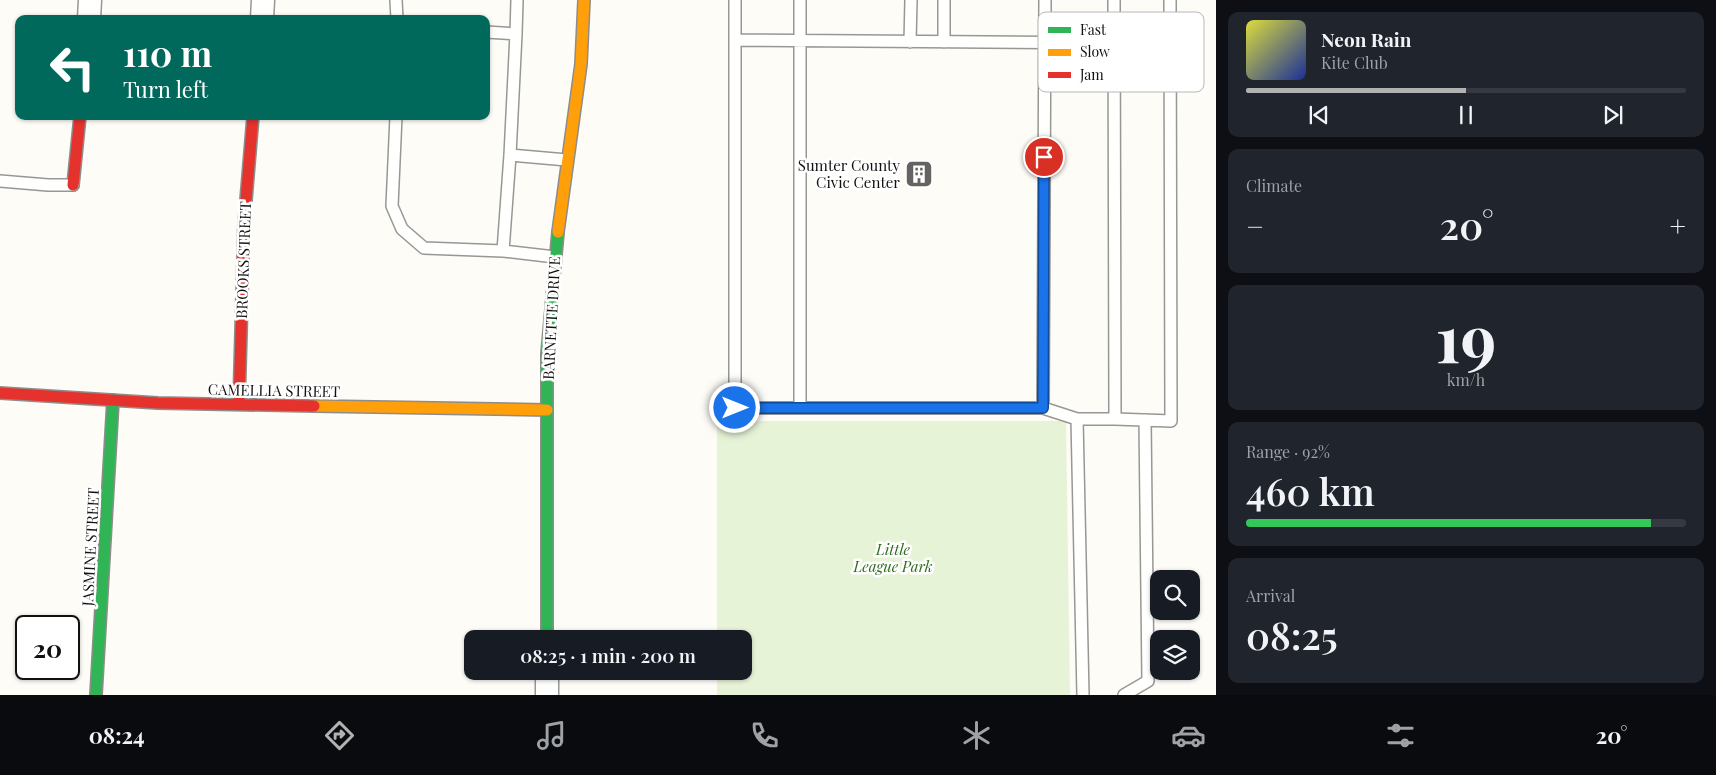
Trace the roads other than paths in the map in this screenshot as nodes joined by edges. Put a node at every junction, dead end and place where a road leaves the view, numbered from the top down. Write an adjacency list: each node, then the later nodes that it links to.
1 (90, 0): 10 (street)
2 (263, 0): 11 (street)
3 (396, 0): 12 (lane)
4 (517, 0): 14 (lane)
5 (584, 0): 27 (street, BARNETTE DRIVE)
6 (735, 0): 15 (lane)
7 (800, 0): 16 (lane)
8 (911, 0): 17 (lane)
9 (944, 0): 18 (lane)
10 (89, 15)
11 (262, 15)
12 (397, 15)
13 (490, 32): 14 (lane)
14 (516, 34): 26 (lane)
15 (735, 40): 16 (lane); 35 (lane)
16 (800, 41): 17 (lane); 35 (lane)
17 (910, 42): 18 (lane)
18 (944, 42): 19 (lane)
19 (1038, 42)
20 (1045, 92): 36 (lane)
21 (1114, 92): 39 (lane)
22 (1170, 92): 40 (lane)
23 (80, 120): 29 (street)
24 (252, 120): 34 (street, BROOKS STREET)
25 (396, 120): 30 (lane)
26 (510, 155): 27 (lane); 30 (lane)
27 (567, 160): 31 (street, BARNETTE DRIVE)
28 (0, 180): 29 (lane)
29 (73, 185)
30 (503, 251): 31 (lane)
31 (555, 257): 37 (street, BARNETTE DRIVE)
32 (0, 393): 33 (street, CAMELLIA STREET)
33 (113, 400): 34 (street, CAMELLIA STREET); 43 (street, JASMINE STREET)
34 (239, 404): 37 (street, CAMELLIA STREET)
35 (800, 408): 36 (lane)
36 (1043, 408): 38 (lane)
37 (547, 410): 41 (street, BARNETTE DRIVE)
38 (1078, 419): 39 (lane); 45 (lane)
39 (1115, 419): 40 (lane)
40 (1145, 420): 46 (lane)
41 (546, 630)
42 (547, 680): 44 (street)
43 (96, 695)
44 (547, 695)
45 (1083, 695)
46 (1124, 695)

